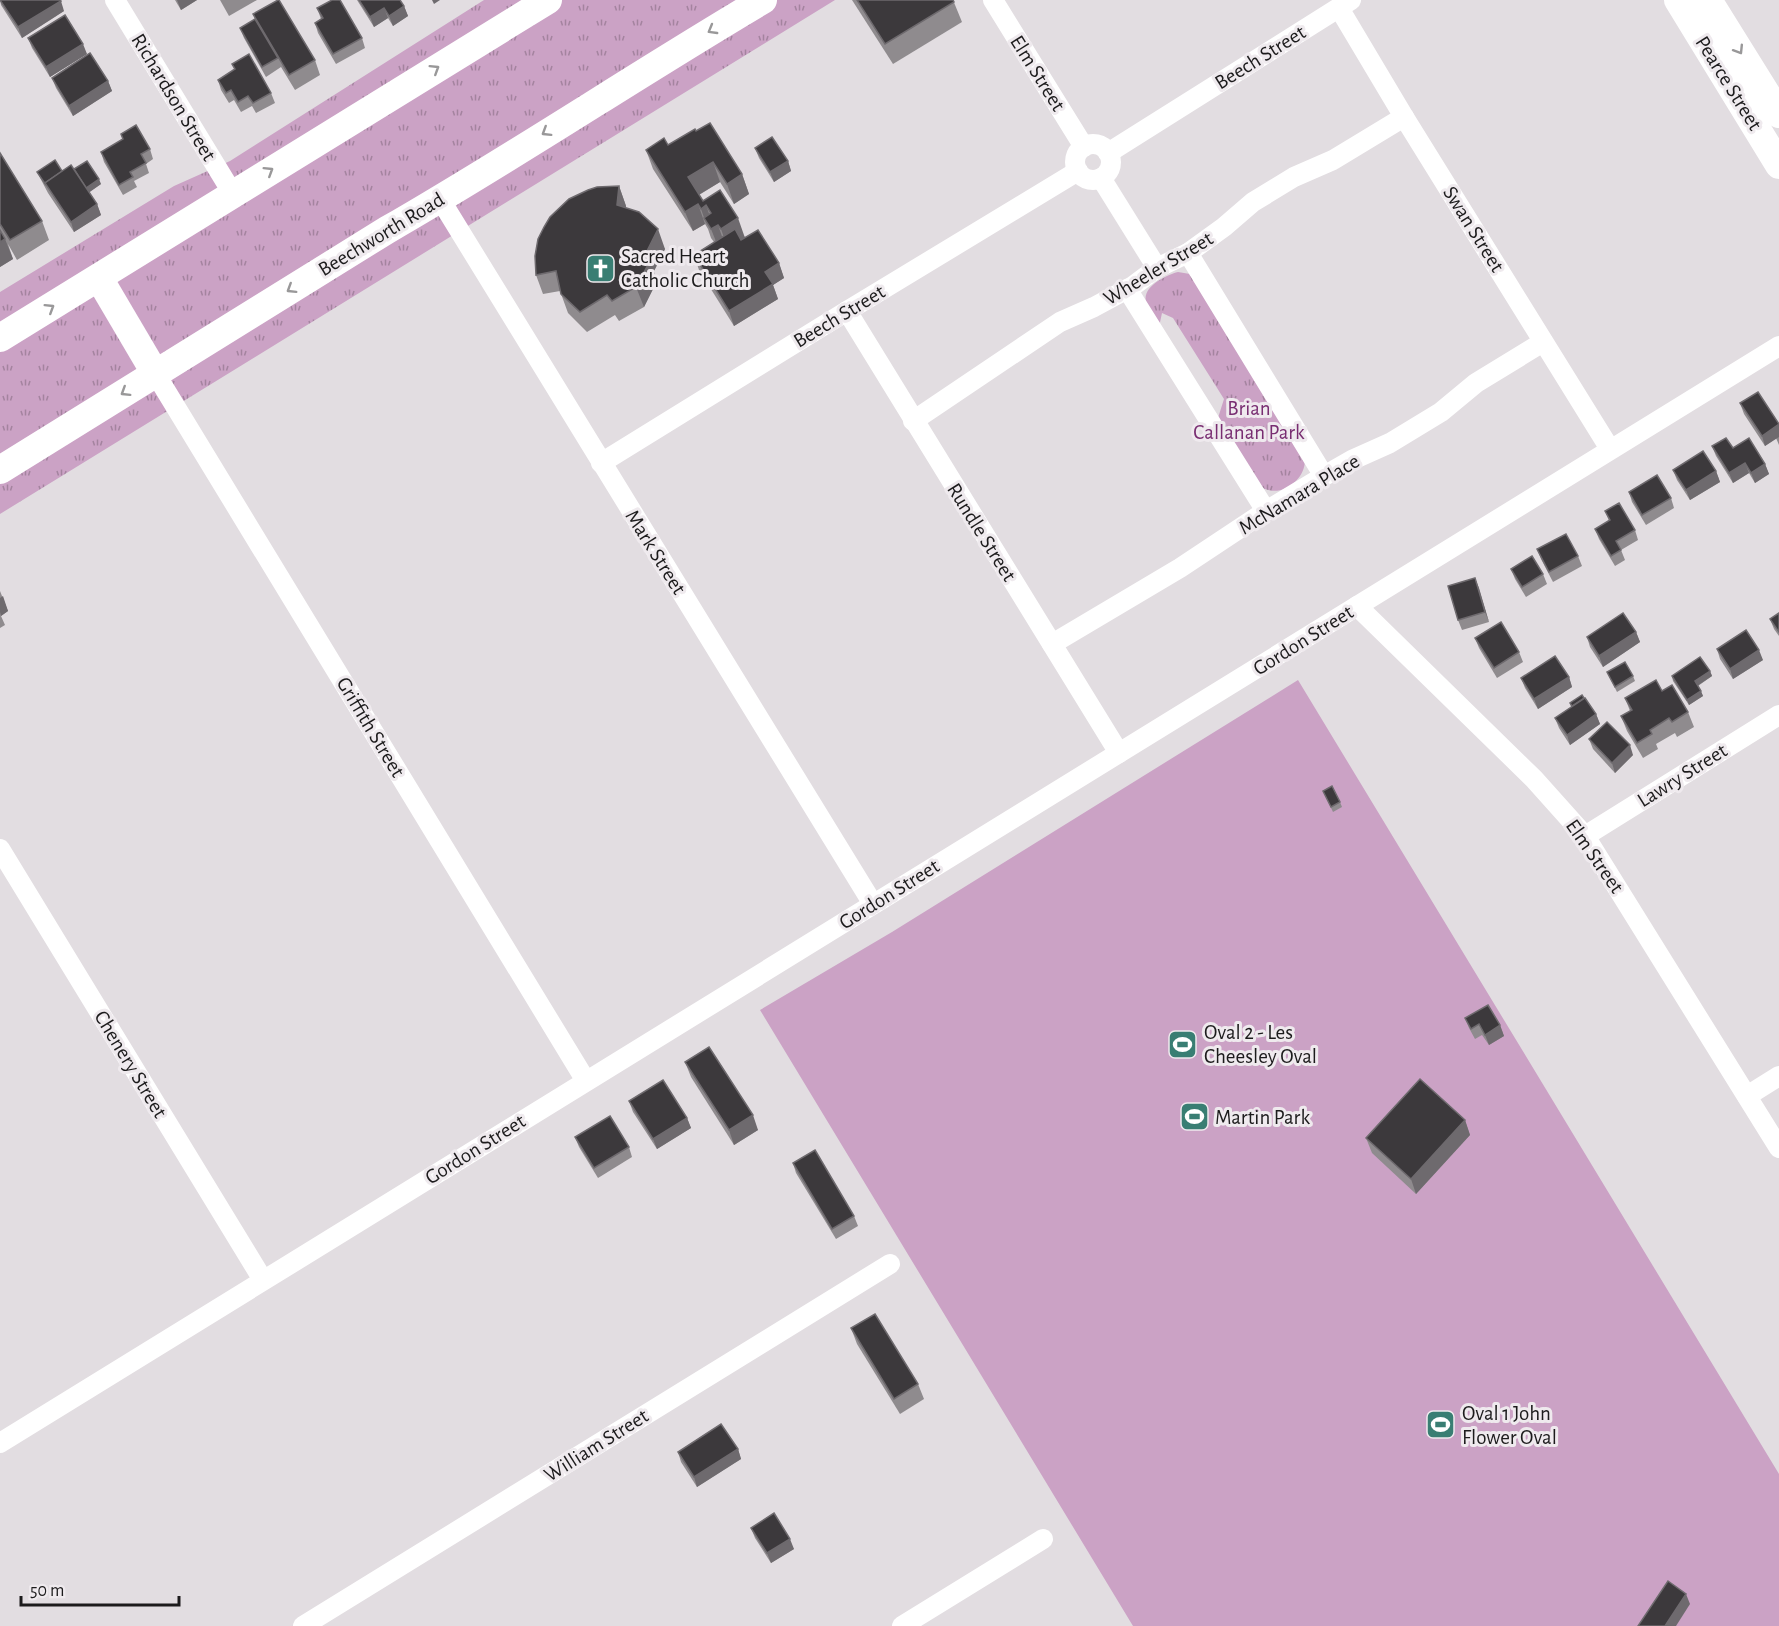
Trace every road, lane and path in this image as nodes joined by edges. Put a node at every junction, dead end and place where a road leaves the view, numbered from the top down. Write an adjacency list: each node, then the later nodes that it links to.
1 (115, 0): 15 (street, Richardson Street)
2 (548, 0): 15 (main road, one-way to 2)
3 (763, 0): 16 (main road, Beechworth Road, one-way to 16)
4 (993, 0): 10 (street, Elm Street)
5 (1678, 0): 12 (main road, Pearce Street)
6 (1707, 0): 8 (main road, Pearce Street, one-way to 8)
7 (1345, 4): 9 (street, Swan Street); 11 (street, Beech Street)
8 (1779, 114)
9 (1404, 117): 17 (street, Wheeler Street); 23 (street, Swan Street)
10 (1083, 147): 11 (street); 13 (street)
11 (1108, 153): 14 (street)
12 (1776, 153)
13 (1078, 171): 14 (street); 21 (street, Beech Street)
14 (1101, 178): 18 (street)
15 (232, 194): 19 (main road)
16 (440, 199): 25 (main road, Beechworth Road, one-way to 25); 28 (street, Mark Street)
17 (1188, 253): 18 (street, Wheeler Street); 30 (street)
18 (1157, 268): 20 (street, Wheeler Street)
19 (99, 278): 22 (main road, one-way to 19); 25 (main road)
20 (1127, 289): 26 (street, Wheeler Street); 31 (street)
21 (847, 311): 26 (street, Rundle Street); 28 (street, Beech Street)
22 (0, 338)
23 (1544, 342): 27 (street, Swan Street); 30 (street, McNamara Place)
24 (1779, 346): 27 (street, Gordon Street)
25 (155, 373): 29 (main road, Beechworth Road, one-way to 29); 40 (street, Griffith Street)
26 (913, 421): 33 (street, Rundle Street)
27 (1610, 449): 32 (street, Gordon Street)
28 (602, 463): 38 (street, Mark Street)
29 (0, 470)
30 (1324, 476): 31 (street, McNamara Place)
31 (1266, 511): 33 (street, McNamara Place)
32 (1357, 606): 35 (street, Gordon Street); 36 (street, Elm Street)
33 (1052, 644): 35 (street, Rundle Street)
34 (1779, 715): 36 (street, Lawry Street)
35 (1119, 753): 38 (street, Gordon Street)
36 (1585, 836): 41 (street, Elm Street)
37 (0, 849): 44 (street, Chenery Street)
38 (873, 904): 40 (street, Gordon Street)
39 (1779, 1076): 41 (street)
40 (586, 1081): 44 (street, Gordon Street)
41 (1747, 1096): 42 (street, Elm Street)
42 (1779, 1148)
43 (890, 1264): 47 (street, William Street)
44 (263, 1280): 45 (street, Gordon Street)
45 (0, 1443)
46 (1043, 1539): 48 (street)
47 (303, 1626)
48 (902, 1626)

